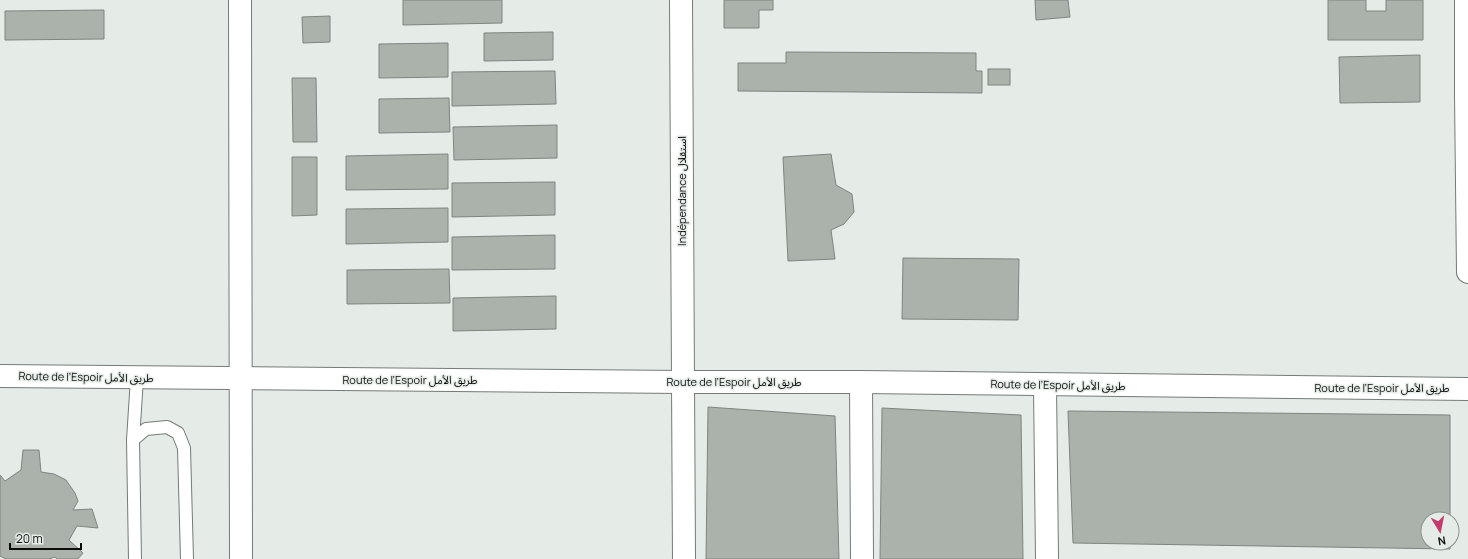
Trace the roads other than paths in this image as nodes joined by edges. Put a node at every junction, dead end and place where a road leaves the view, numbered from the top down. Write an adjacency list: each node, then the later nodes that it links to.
1 (240, 0): 9 (street)
2 (681, 0): 10 (street, Indépendance استقلال)
3 (1466, 0): 4 (street)
4 (1467, 95): 5 (street)
5 (1468, 222): 6 (street)
6 (1468, 272)
7 (0, 376): 8 (street, Route de l’Espoir طريق الأمل)
8 (137, 378): 9 (street, Route de l’Espoir طريق الأمل); 14 (lane)
9 (242, 379): 10 (street, Route de l’Espoir طريق الأمل); 17 (street)
10 (683, 382): 11 (street, Route de l’Espoir طريق الأمل); 18 (street, Indépendance استقلال)
11 (861, 382): 12 (street, Route de l’Espoir طريق الأمل); 19 (street)
12 (1045, 385): 13 (street, Route de l’Espoir طريق الأمل); 20 (street)
13 (1468, 388)
14 (133, 440): 15 (lane); 16 (lane)
15 (135, 559)
16 (187, 559)
17 (241, 559)
18 (684, 559)
19 (862, 559)
20 (1046, 559)

